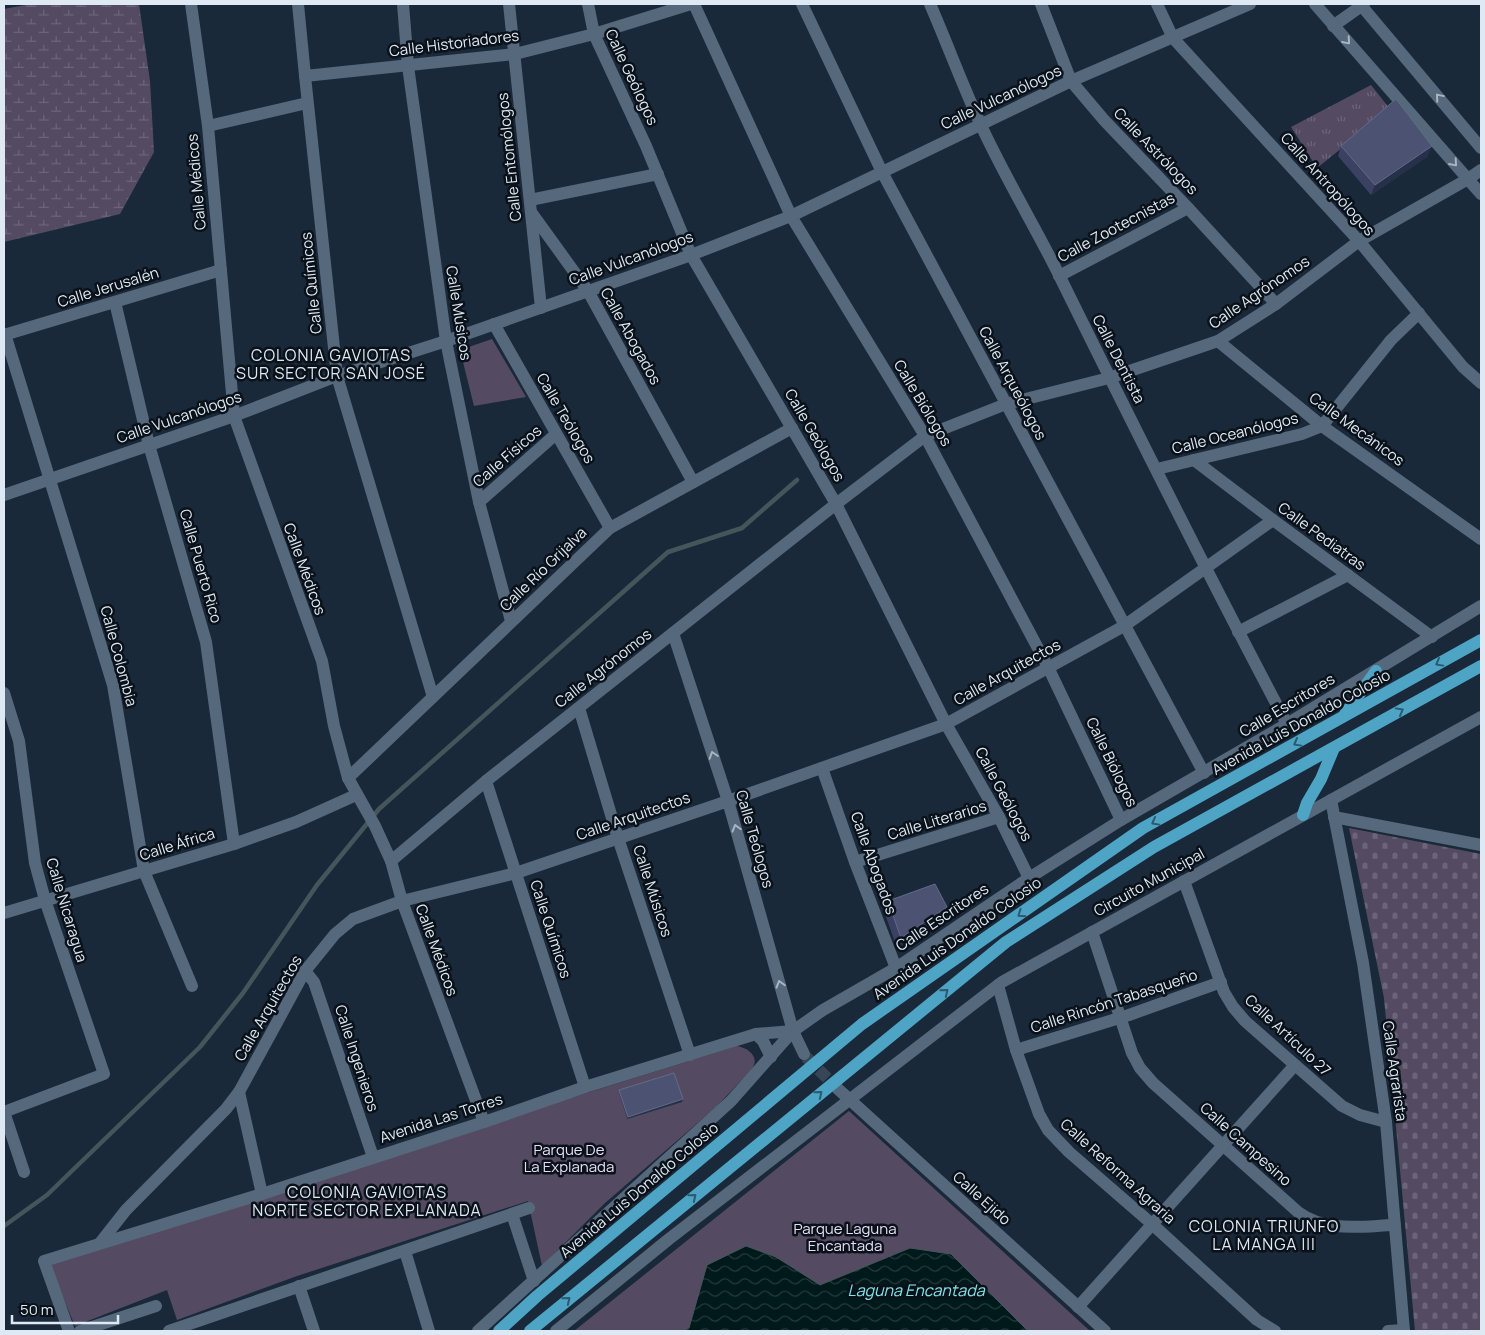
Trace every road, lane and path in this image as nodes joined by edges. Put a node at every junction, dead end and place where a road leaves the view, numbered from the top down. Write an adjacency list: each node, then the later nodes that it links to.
1 (191, 4): 23 (street, Calle Médicos)
2 (298, 4): 19 (street, Calle Químicos)
3 (403, 4): 18 (street, Calle Músicos)
4 (510, 4): 17 (street, Calle Entomólogos)
5 (588, 4): 15 (street, Calle Geólogos)
6 (692, 4): 15 (street, Calle Historiadores); 32 (street, Calle Biólogos)
7 (802, 4): 26 (street, Calle Arqueólogos)
8 (930, 4): 22 (street, Calle Dentista)
9 (1041, 4): 20 (street, Calle Astrólogos)
10 (1157, 4): 16 (street, Calle Antropólogos)
11 (1250, 4): 16 (street, Calle Vulcanólogos)
12 (1315, 4): 14 (street)
13 (1362, 4): 14 (street); 24 (street, one-way to 13)
14 (1333, 26): 28 (street, one-way to 28)
15 (594, 34): 17 (street, Calle Historiadores); 27 (street, Calle Geólogos)
16 (1173, 38): 20 (street, Calle Vulcanólogos); 33 (street, Calle Antropólogos)
17 (515, 54): 18 (street, Calle Historiadores); 30 (street, Calle Entomólogos)
18 (408, 66): 19 (street, Calle Historiadores); 44 (street, Calle Músicos)
19 (304, 76): 21 (street, Calle Químicos)
20 (1071, 81): 22 (street, Calle Vulcanólogos); 31 (street, Calle Astrólogos)
21 (308, 102): 23 (street); 46 (street, Calle Químicos)
22 (981, 124): 26 (street, Calle Vulcanólogos); 36 (street, Calle Dentista)
23 (208, 126): 35 (street, Calle Médicos)
24 (1481, 148)
25 (1481, 170): 28 (street, Calle Agrónomos)
26 (882, 172): 32 (street, Calle Vulcanólogos); 49 (street, Calle Arqueólogos)
27 (658, 174): 30 (street); 34 (street, Calle Geólogos)
28 (1468, 179): 29 (street); 33 (street, Calle Agrónomos)
29 (1481, 194)
30 (530, 206): 37 (street, Calle Abogados); 40 (street, Calle Entomólogos)
31 (1188, 208): 36 (street, Calle Zootecnistas); 39 (street, Calle Astrólogos)
32 (791, 216): 34 (street, Calle Vulcanólogos); 54 (street, Calle Biólogos)
33 (1358, 241): 39 (street, Calle Agrónomos); 41 (street, Calle Antropólogos)
34 (691, 255): 37 (street, Calle Vulcanólogos); 52 (street, Calle Geólogos)
35 (221, 270): 38 (street, Calle Jerusalén); 50 (street, Calle Médicos)
36 (1059, 276): 47 (street, Calle Dentista)
37 (588, 291): 40 (street, Calle Vulcanólogos); 59 (street, Calle Abogados)
38 (115, 302): 43 (street, Calle Jerusalén); 55 (street, Calle Puerto Rico)
39 (1276, 304): 45 (street, Calle Agrónomos)
40 (541, 308): 42 (street, Calle Vulcanólogos)
41 (1419, 314): 48 (street, Calle Antropólogos); 51 (street, Calle Oceanólogos)
42 (494, 324): 44 (street, Calle Vulcanólogos); 53 (street, Calle Teólogos)
43 (4, 335): 58 (street, Calle Colombia)
44 (446, 341): 46 (street, Calle Vulcanólogos); 61 (street, Calle Músicos)
45 (1218, 341): 47 (street, Calle Agrónomos); 51 (street, Calle Mecánicos)
46 (337, 376): 50 (street, Calle Vulcanólogos); 79 (street, Calle Químicos)
47 (1109, 378): 49 (street, Calle Agrónomos); 57 (street, Calle Dentista)
48 (1481, 383)
49 (1006, 404): 54 (street, Calle Agrónomos); 70 (street, Calle Arqueólogos)
50 (234, 416): 55 (street, Calle Vulcanólogos); 88 (street, Calle Médicos)
51 (1322, 426): 56 (street, Calle Oceanólogos); 65 (street, Calle Mecánicos)
52 (792, 428): 59 (street, Calle Río Grijalva); 62 (street, Calle Geólogos)
53 (556, 434): 61 (street, Calle Físicos); 64 (street, Calle Teólogos)
54 (925, 436): 62 (street, Calle Agrónomos); 76 (street, Calle Biólogos)
55 (149, 445): 58 (street, Calle Vulcanólogos); 98 (street, Calle Puerto Rico)
56 (1194, 460): 57 (street, Calle Oceanólogos); 63 (street, Calle Pediatras)
57 (1157, 469): 66 (street, Calle Dentista)
58 (50, 479): 60 (street, Calle Vulcanólogos); 102 (street, Calle Colombia)
59 (694, 482): 64 (street, Calle Río Grijalva)
60 (4, 495)
61 (479, 502): 69 (street, Calle Músicos)
62 (836, 504): 72 (street, Calle Agrónomos); 83 (street, Calle Geólogos)
63 (1273, 520): 66 (street, Calle Arquitectos); 67 (street, Calle Pediatras)
64 (610, 528): 69 (street, Calle Río Grijalva)
65 (1479, 533)
66 (1207, 568): 70 (street, Calle Arquitectos); 71 (street, Calle Dentista)
67 (1348, 575): 71 (street); 73 (street, Calle Pediatras)
68 (1481, 606): 73 (street, Calle Escritores)
69 (512, 621): 79 (street, Calle Río Grijalva)
70 (1124, 626): 76 (street, Calle Arquitectos); 87 (street, Calle Arqueólogos)
71 (1238, 632): 84 (street, Calle Dentista)
72 (673, 633): 80 (street, Calle Agrónomos); 92 (street, Calle Teólogos, one-way to 72)
73 (1432, 637): 77 (street, Calle Escritores)
74 (1481, 640): 81 (main road, Avenida Luis Donaldo Colosio, one-way to 81)
75 (1481, 666): 85 (main road, Avenida Luis Donaldo Colosio, one-way to 75)
76 (1048, 667): 83 (street, Calle Arquitectos); 96 (street, Calle Biólogos)
77 (1376, 671): 81 (main road); 84 (street, Calle Escritores)
78 (4, 693): 106 (street, Calle Nicaragua)
79 (433, 696): 88 (street, Calle Río Grijalva)
80 (579, 708): 89 (street, Calle Agrónomos); 97 (street, Calle Músicos)
81 (1343, 716): 151 (main road, Avenida Luis Donaldo Colosio, one-way to 151)
82 (1481, 717): 91 (street, Circuito Municipal)
83 (946, 724): 86 (street, Calle Arquitectos); 94 (street, Calle Geólogos)
84 (1287, 724): 87 (street, Calle Escritores)
85 (1334, 748): 93 (main road); 152 (main road, Avenida Luis Donaldo Colosio, one-way to 85)
86 (822, 768): 92 (street, Calle Arquitectos); 101 (street, Calle Abogados)
87 (1204, 773): 96 (street, Calle Escritores)
88 (348, 778): 90 (street, Calle Médicos)
89 (486, 781): 100 (street, Calle Agrónomos); 103 (street, Calle Químicos)
90 (356, 795): 98 (street, Calle África); 100 (street, Calle Médicos)
91 (1331, 800): 93 (street, Circuito Municipal); 95 (street, Calle Agrarista)
92 (728, 801): 97 (street, Calle Arquitectos); 116 (street, Calle Teólogos, one-way to 92)
93 (1303, 815): 105 (street, Circuito Municipal)
94 (999, 818): 101 (street, Calle Literarios); 104 (street, Calle Geólogos)
95 (1334, 818): 99 (street); 129 (street, Calle Agrarista)
96 (1121, 820): 104 (street, Calle Escritores)
97 (618, 838): 103 (street, Calle Arquitectos); 120 (street, Calle Músicos)
98 (234, 844): 102 (street, Calle África)
99 (1481, 845)
100 (391, 861): 107 (street, Calle Médicos)
101 (855, 862): 110 (street, Calle Abogados)
102 (144, 871): 106 (street, Calle África); 114 (street, Calle Colombia)
103 (516, 872): 107 (street, Calle Arquitectos); 123 (street, Calle Químicos)
104 (1029, 878): 110 (street, Calle Escritores)
105 (1184, 881): 109 (street, Circuito Municipal); 112 (street, Calle Artículo 27)
106 (45, 900): 108 (street, Calle África); 127 (street, Calle Nicaragua)
107 (402, 901): 111 (street, Calle Arquitectos); 128 (street, Calle Médicos)
108 (4, 913)
109 (1092, 932): 113 (street, Circuito Municipal); 115 (street, Calle Campesino)
110 (896, 968): 116 (street, Calle Escritores)
111 (305, 971): 125 (street, Calle Arquitectos); 131 (street, Calle Ingenieros)
112 (1221, 982): 115 (street, Calle Rincón Tabasqueño); 122 (street, Calle Artículo 27)
113 (998, 985): 118 (street, Calle Reforma Agraria); 126 (street, Circuito Municipal)
114 (192, 986)
115 (1119, 1018): 118 (street, Calle Rincón Tabasqueño); 130 (street, Calle Campesino)
116 (793, 1031): 117 (street, Avenida Las Torres); 119 (street, Calle Teólogos); 121 (street, Calle Escritores)
117 (756, 1034): 120 (street, Avenida Las Torres); 121 (street)
118 (1016, 1050): 136 (street, Calle Reforma Agraria)
119 (804, 1054)
120 (690, 1055): 123 (street, Avenida Las Torres)
121 (771, 1057): 140 (street, Calle Escritores)
122 (1295, 1065): 129 (street, Calle Artículo 27); 130 (street)
123 (585, 1087): 128 (street, Avenida Las Torres)
124 (838, 1089): 126 (street, Calle Ejido)
125 (239, 1092): 133 (street); 138 (street, Calle Arquitectos)
126 (848, 1100): 143 (street, Calle Ejido); 153 (street)
127 (4, 1112): 132 (street)
128 (484, 1122): 131 (street, Avenida Las Torres)
129 (1386, 1122): 137 (street, Calle Agrarista)
130 (1224, 1146): 136 (street); 137 (street, Calle Campesino)
131 (373, 1157): 133 (street, Avenida Las Torres)
132 (24, 1172)
133 (262, 1194): 138 (street, Avenida Las Torres)
134 (529, 1208): 135 (street)
135 (512, 1214): 139 (street); 140 (street)
136 (1152, 1224): 143 (street); 155 (street, Calle Reforma Agraria)
137 (1394, 1225): 157 (street, Calle Agrarista)
138 (100, 1243): 145 (street, Avenida Las Torres)
139 (405, 1251): 141 (street); 149 (street)
140 (534, 1282): 150 (street, Calle Escritores)
141 (299, 1286): 144 (street); 148 (street)
142 (156, 1306): 146 (street)
143 (1078, 1307): 154 (street, Calle Ejido)
144 (197, 1327): 147 (street)
145 (69, 1331)
146 (80, 1331)
147 (169, 1331)
148 (314, 1331)
149 (429, 1331)
150 (478, 1331)
151 (499, 1331)
152 (530, 1331)
153 (556, 1331)
154 (1105, 1331)
155 (1275, 1331)
156 (1388, 1331): 157 (street)
157 (1404, 1331)

